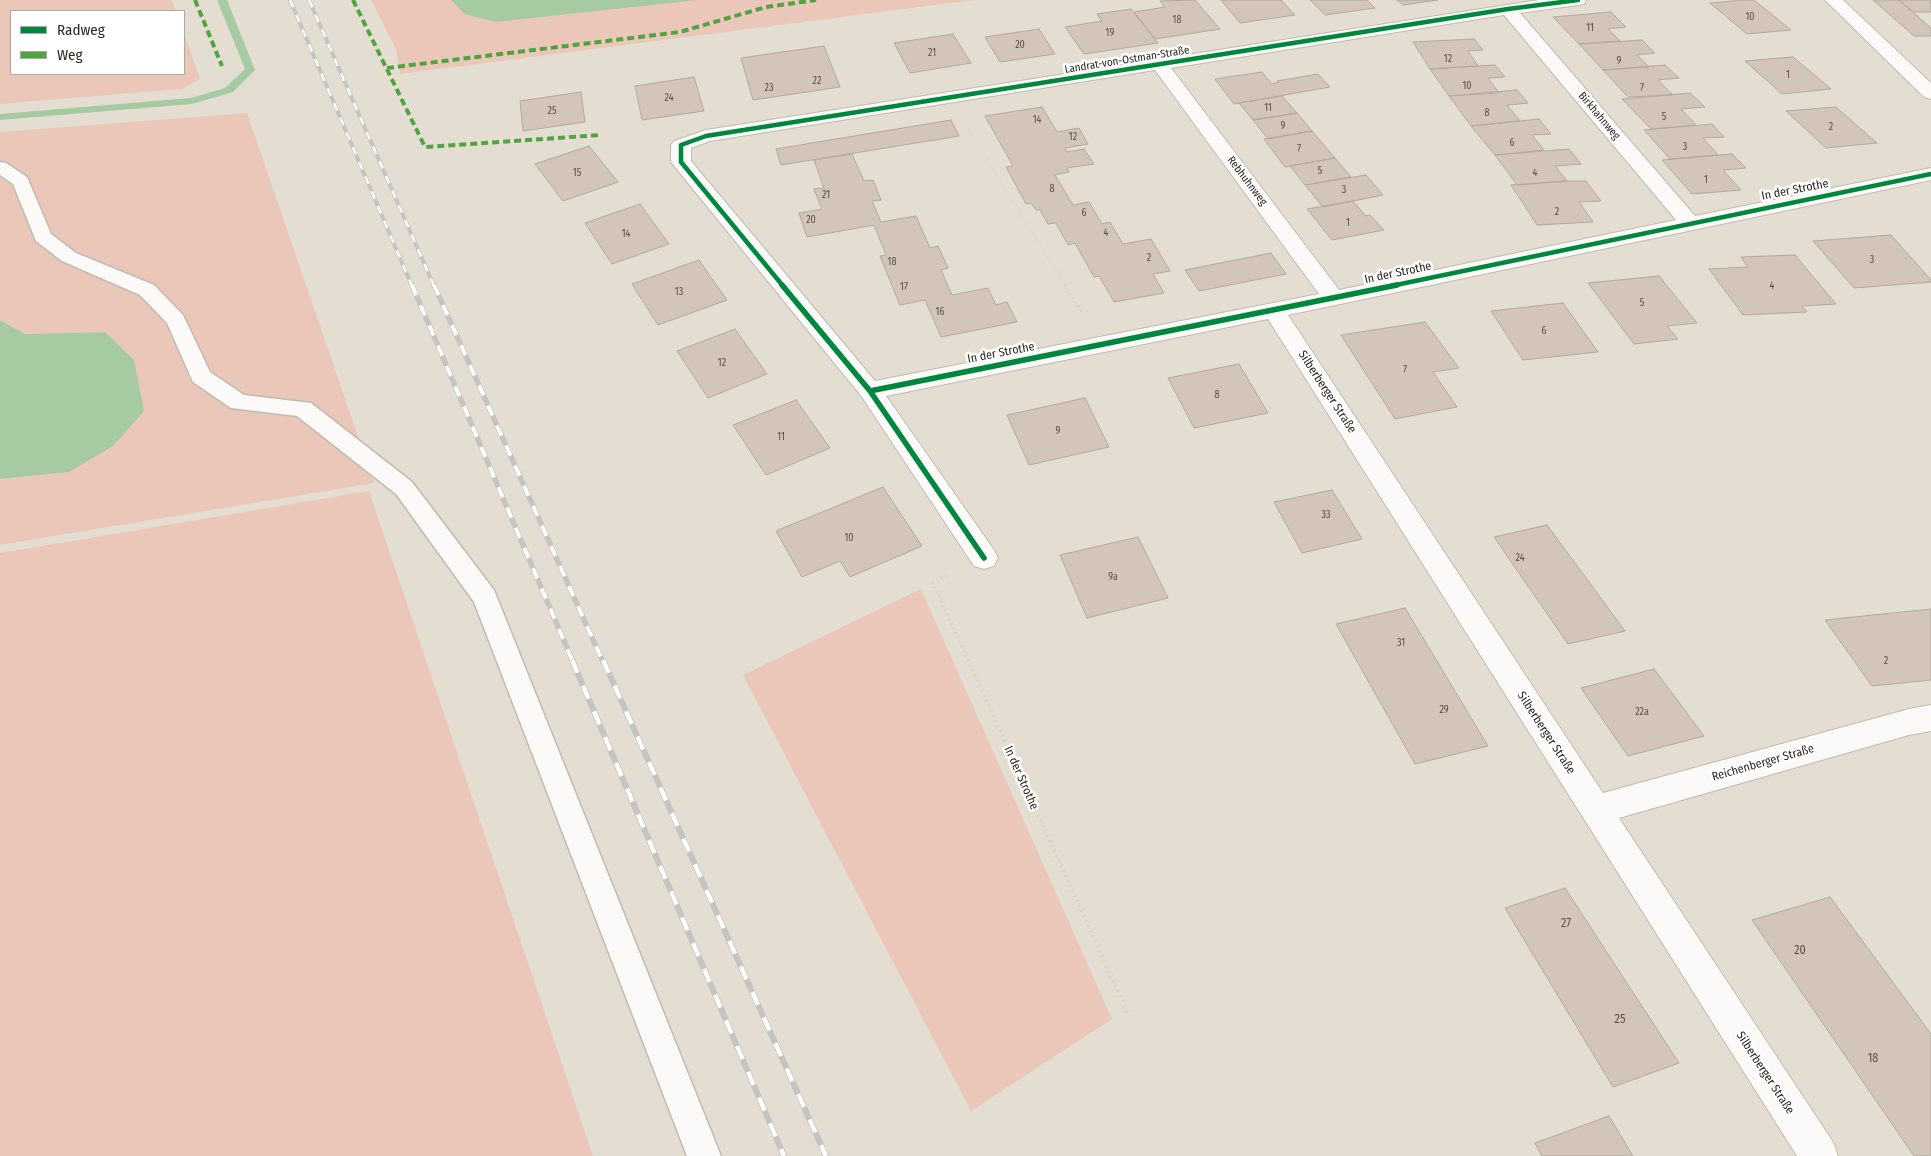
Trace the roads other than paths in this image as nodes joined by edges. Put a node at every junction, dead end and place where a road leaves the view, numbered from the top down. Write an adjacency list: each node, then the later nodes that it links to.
1 (1578, 0): 3 (street, Landrat-von-Ostman-Straße)
2 (1833, 0): 5 (street)
3 (1508, 9): 4 (street, Landrat-von-Ostman-Straße); 8 (street, Birkhahnweg)
4 (1160, 65): 9 (street, Rebhuhnweg); 11 (street, Landrat-von-Ostman-Straße)
5 (1931, 94)
6 (0, 167): 15 (lane)
7 (1931, 174): 8 (street, In der Strothe)
8 (1690, 223): 9 (street, In der Strothe)
9 (1334, 298): 10 (street, In der Strothe)
10 (1274, 310): 11 (street, In der Strothe); 14 (street, Silberberger Straße)
11 (870, 391): 12 (street)
12 (984, 558)
13 (1931, 718): 14 (street, Reichenberger Straße)
14 (1596, 810): 16 (street, Silberberger Straße)
15 (704, 1156)
16 (1819, 1156)

